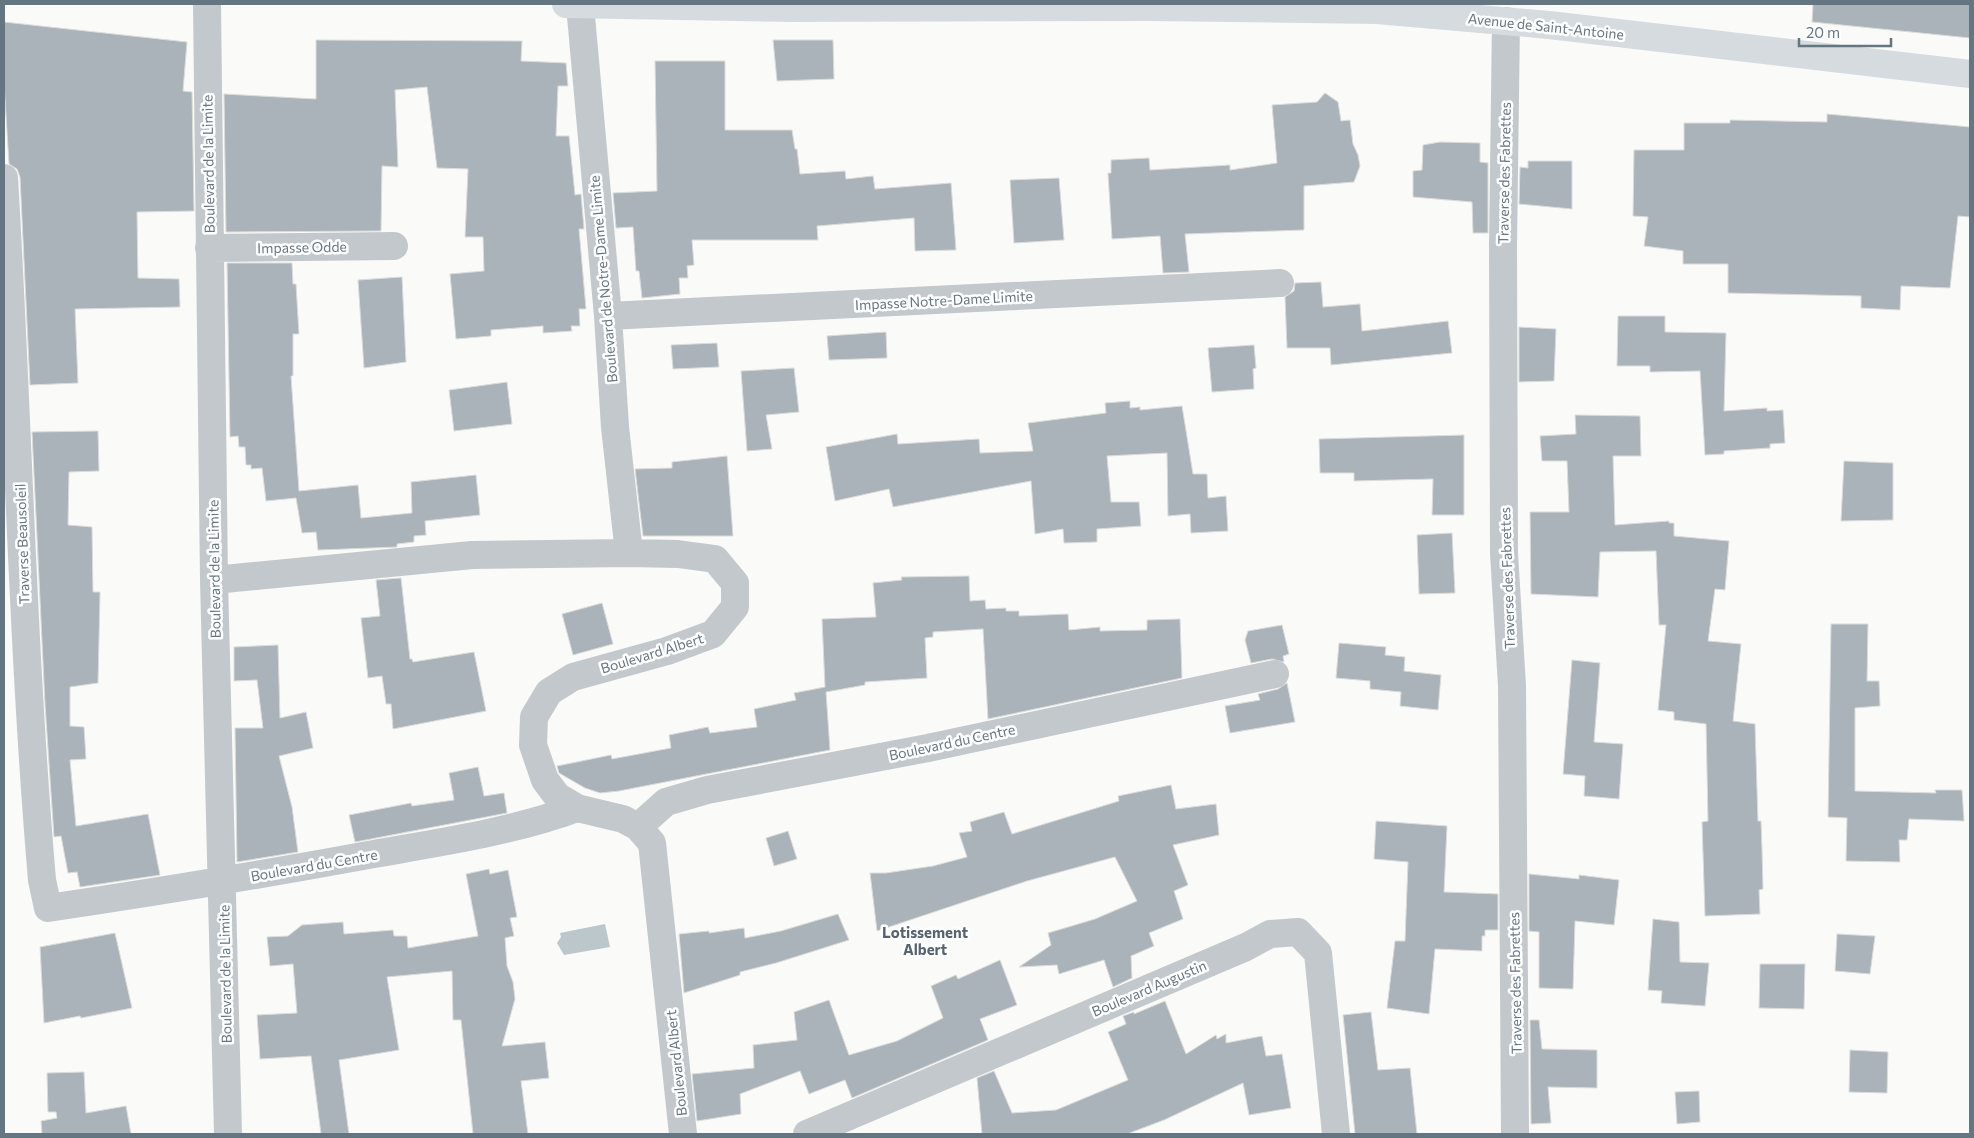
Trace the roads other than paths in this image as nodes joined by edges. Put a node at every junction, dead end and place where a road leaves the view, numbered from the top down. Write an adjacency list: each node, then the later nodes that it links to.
1 (207, 4): 9 (street, Boulevard de la Limite)
2 (573, 4): 3 (main road, Avenue de Saint-Antoine); 11 (street, Boulevard de Notre-Dame Limite)
3 (741, 6): 4 (main road, Avenue de Saint-Antoine)
4 (1452, 10): 5 (main road, Avenue de Saint-Antoine)
5 (1506, 21): 6 (main road, Avenue de Saint-Antoine); 23 (street, Traverse des Fabrettes)
6 (1970, 74)
7 (4, 178): 18 (street, Traverse Beausoleil)
8 (394, 246): 9 (street, Impasse Odde)
9 (209, 248): 13 (street, Boulevard de la Limite)
10 (1280, 283): 11 (street, Impasse Notre-Dame Limite)
11 (608, 316): 12 (street, Boulevard de Notre-Dame Limite)
12 (629, 553): 13 (street, Boulevard Albert); 15 (street, Boulevard Albert)
13 (214, 580): 17 (street, Boulevard de la Limite)
14 (1275, 674): 16 (street, Boulevard du Centre)
15 (577, 808): 16 (street, Boulevard Albert); 17 (street, Boulevard du Centre)
16 (638, 828): 20 (street, Boulevard Albert)
17 (223, 882): 18 (street, Boulevard du Centre); 19 (street, Boulevard de la Limite)
18 (48, 908)
19 (228, 1134)
20 (683, 1134)
21 (807, 1134): 22 (street, Boulevard Augustin)
22 (1336, 1134)
23 (1516, 1134)

